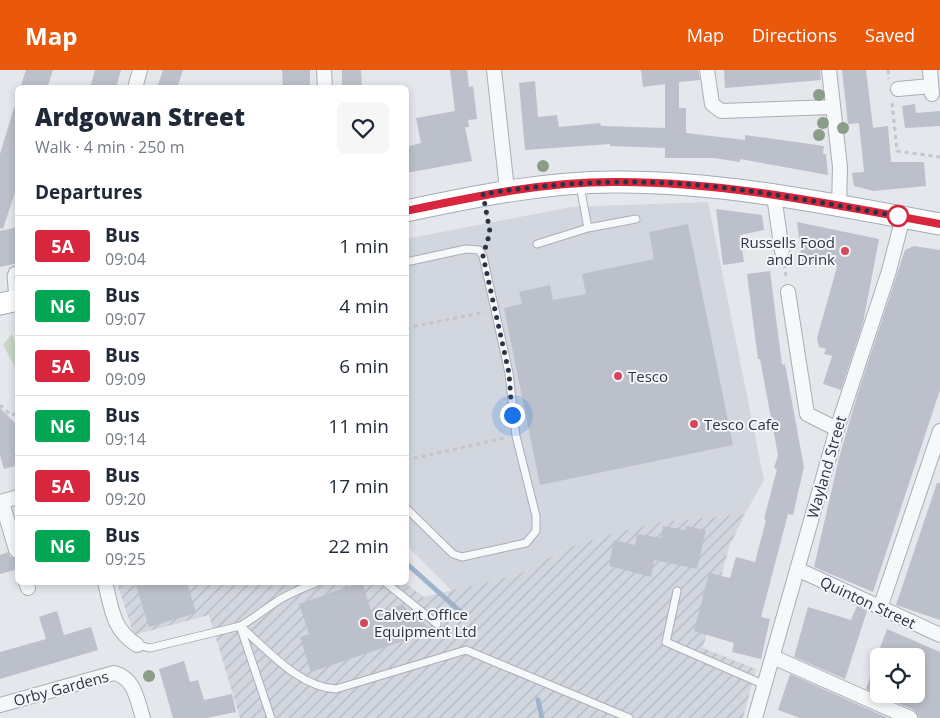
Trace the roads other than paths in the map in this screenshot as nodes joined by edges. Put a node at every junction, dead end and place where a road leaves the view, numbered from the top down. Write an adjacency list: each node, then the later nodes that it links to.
1 (140, 70): 7 (street)
2 (324, 70): 8 (street)
3 (494, 70): 12 (street)
4 (708, 70): 10 (street)
5 (829, 70): 10 (street)
6 (930, 70): 9 (street)
7 (136, 85)
8 (325, 85)
9 (898, 89)
10 (833, 107): 14 (street)
11 (579, 183): 12 (main road); 13 (main road); 19 (lane)
12 (507, 190): 15 (main road)
13 (774, 196): 14 (main road); 21 (street)
14 (839, 207): 16 (main road)
15 (409, 210)
16 (903, 217): 18 (main road); 26 (street, Wayland Street)
17 (636, 219): 19 (lane)
18 (940, 224)
19 (588, 228): 20 (lane)
20 (537, 244)
21 (782, 251)
22 (409, 261): 30 (lane)
23 (15, 271): 25 (lane)
24 (788, 292): 26 (street)
25 (10, 302)
26 (836, 429): 32 (street, Wayland Street)
27 (940, 431): 37 (street)
28 (15, 498): 29 (street)
29 (1, 502): 31 (street)
30 (409, 511)
31 (15, 547)
32 (797, 569): 37 (street, Quinton Street); 42 (street, Wayland Street)
33 (106, 585): 41 (street)
34 (310, 585): 39 (lane)
35 (389, 585): 38 (lane)
36 (677, 591): 43 (lane)
37 (880, 608): 40 (street, Quinton Street)
38 (436, 624)
39 (240, 626): 41 (lane); 46 (lane); 47 (lane)
40 (940, 635)
41 (137, 645)
42 (773, 657): 43 (street, Wayland Street); 49 (street)
43 (765, 685): 48 (street, Wayland Street)
44 (0, 705): 45 (street, Orby Gardens)
45 (142, 718)
46 (271, 718)
47 (629, 718)
48 (755, 718)
49 (910, 718)

